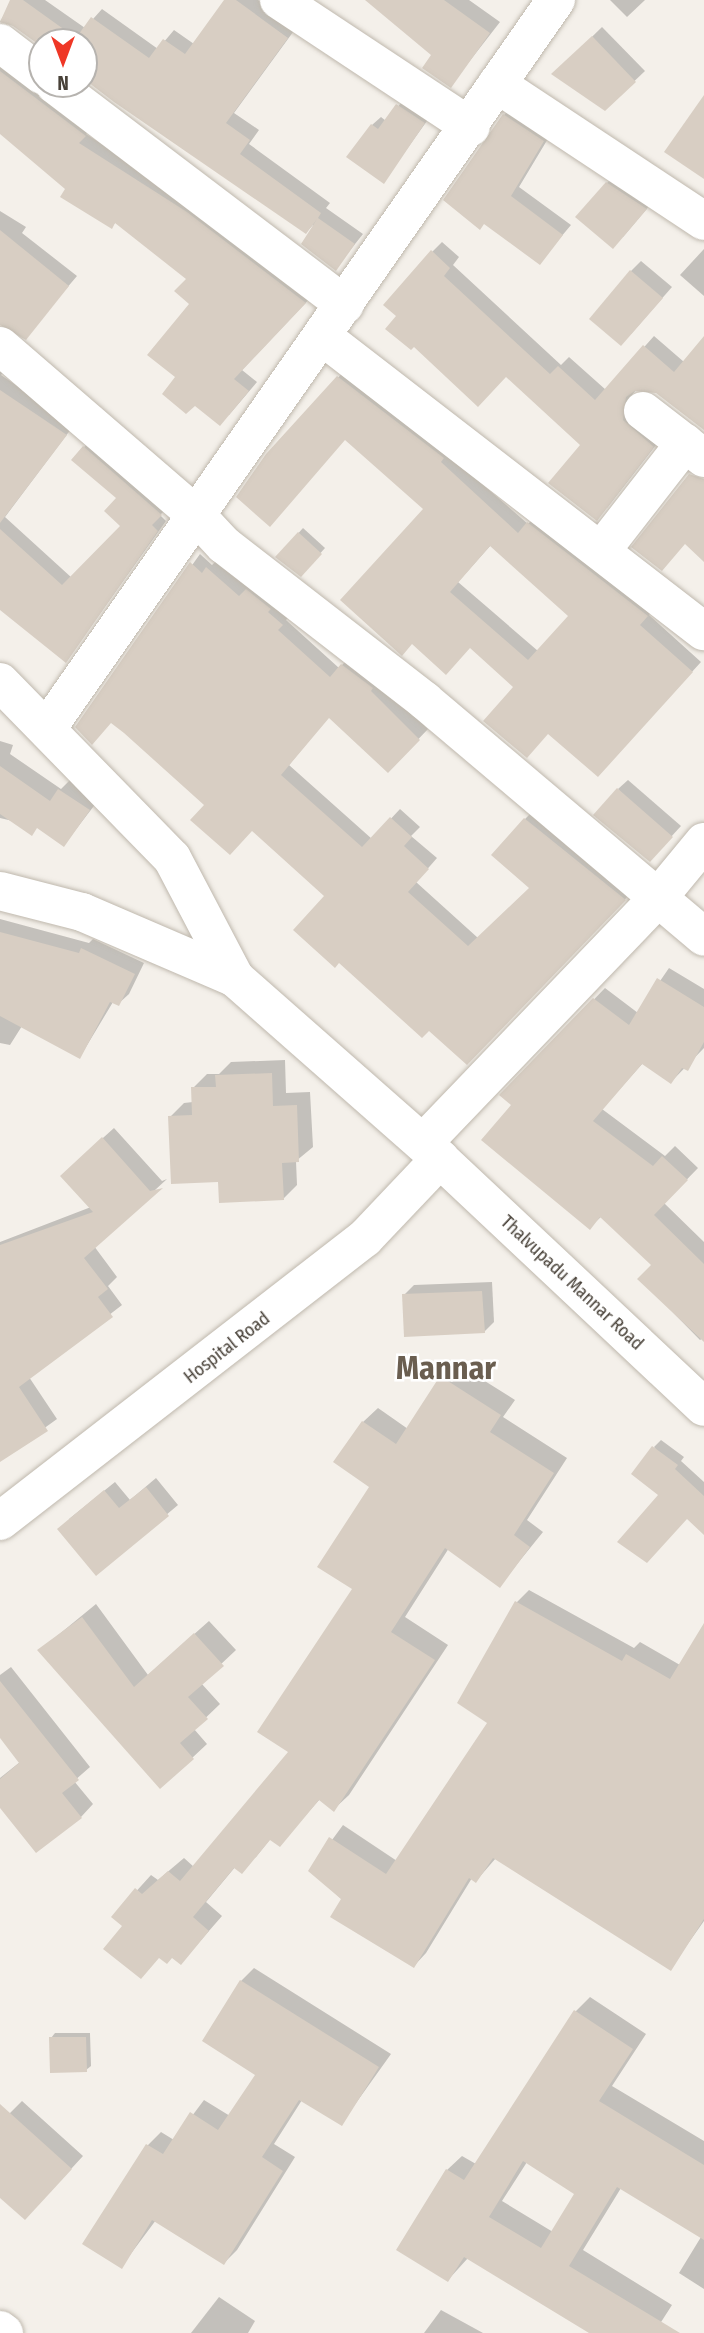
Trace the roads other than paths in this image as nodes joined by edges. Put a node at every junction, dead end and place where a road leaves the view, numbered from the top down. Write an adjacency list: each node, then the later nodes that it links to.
1 (279, 0): 7 (street)
2 (556, 0): 5 (street)
3 (0, 43): 4 (street)
4 (28, 64)
5 (497, 84): 7 (street); 8 (street)
6 (72, 98): 9 (street)
7 (471, 127): 9 (street)
8 (704, 221)
9 (345, 305): 10 (street)
10 (323, 337): 14 (street); 15 (street)
11 (0, 346): 14 (street)
12 (643, 411): 13 (street)
13 (694, 451): 15 (street)
14 (196, 515): 18 (street); 21 (street)
15 (601, 551): 16 (street)
16 (704, 631)
17 (0, 682): 18 (street)
18 (48, 727): 23 (street)
19 (704, 842): 21 (street, Hospital Road)
20 (0, 891): 23 (street)
21 (657, 899): 22 (street); 24 (street, Hospital Road)
22 (704, 937)
23 (235, 978): 24 (street, Thalvupadu Mannar Road)
24 (431, 1151): 25 (street, Thalvupadu Mannar Road); 26 (street, Hospital Road)
25 (704, 1407)
26 (0, 1521)

